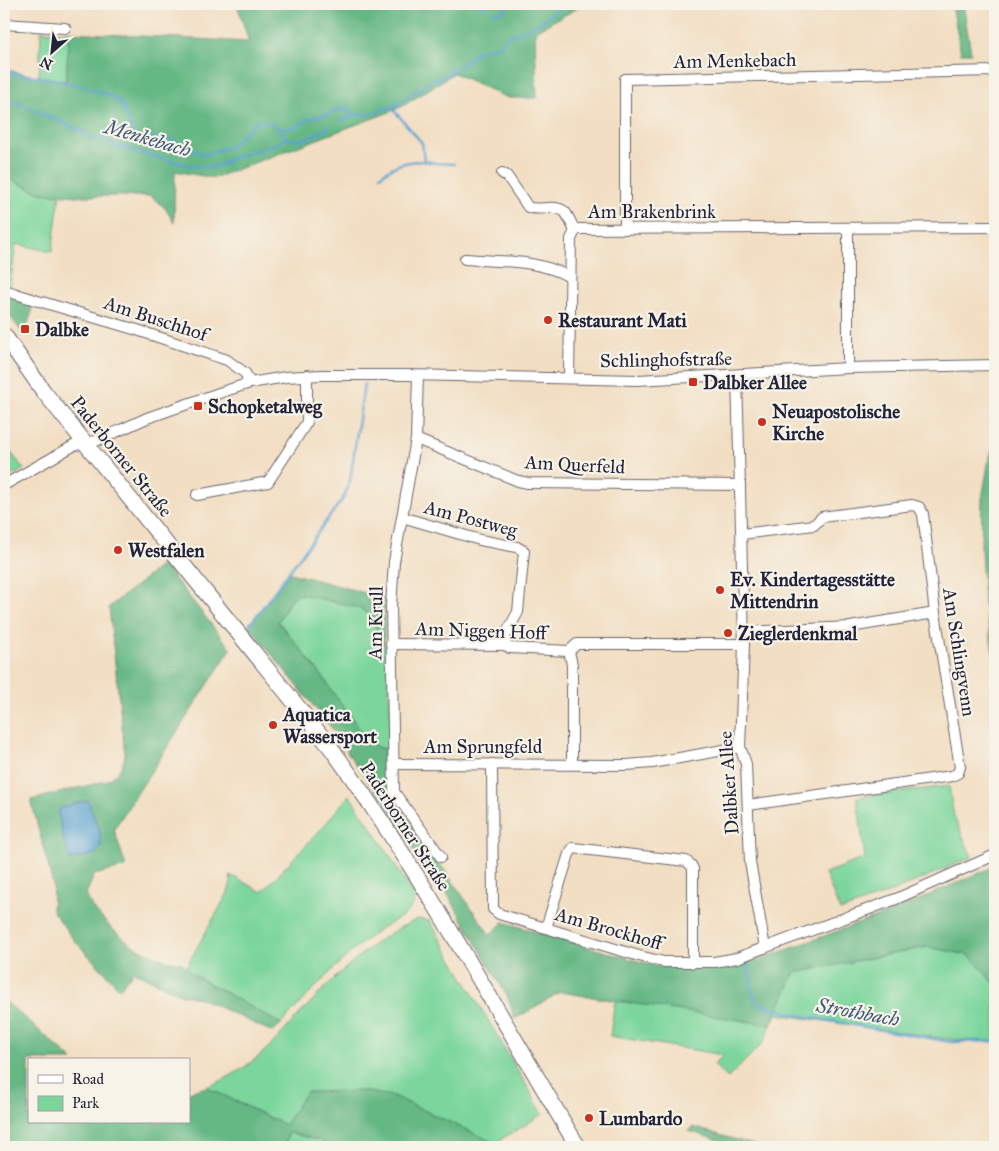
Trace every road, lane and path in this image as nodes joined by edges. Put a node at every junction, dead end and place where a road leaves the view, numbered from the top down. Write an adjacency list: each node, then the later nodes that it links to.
1 (4, 24): 2 (street)
2 (65, 28)
3 (995, 72): 7 (street, Am Menkebach)
4 (502, 173): 8 (street)
5 (995, 226): 6 (street, Am Brakenbrink)
6 (848, 228): 7 (street, Am Brakenbrink); 14 (street)
7 (625, 229): 8 (street, Am Brakenbrink)
8 (576, 230): 10 (street, Am Brakenbrink)
9 (465, 259): 10 (street)
10 (570, 277): 18 (street, Am Brakenbrink)
11 (4, 290): 19 (street, Am Buschhof)
12 (4, 334): 21 (main road, Paderborner Straße)
13 (995, 364): 14 (street, Schlinghofstraße)
14 (848, 368): 16 (street, Schlinghofstraße)
15 (307, 375): 17 (street, Schlinghofstraße); 19 (street, Schlinghofstraße); 24 (street)
16 (737, 375): 18 (street, Schlinghofstraße); 23 (street, Dalbker Allee)
17 (418, 376): 18 (street, Schlinghofstraße); 20 (street, Am Krull)
18 (568, 378)
19 (250, 383): 21 (street, Schlinghofstraße)
20 (416, 439): 23 (street, Am Querfeld); 25 (street, Am Krull)
21 (85, 443): 22 (street); 43 (main road, Paderborner Straße)
22 (4, 485)
23 (740, 485): 26 (street, Dalbker Allee)
24 (197, 495)
25 (402, 517): 29 (street, Am Krull); 31 (street, Am Postweg)
26 (742, 534): 27 (street, Am Schlingvenn); 28 (street, Dalbker Allee)
27 (935, 614): 28 (street); 37 (street, Am Schlingvenn)
28 (744, 632): 30 (street, Dalbker Allee)
29 (391, 644): 31 (street, Am Niggen Hoff); 34 (street, Am Krull)
30 (744, 644): 32 (street, Am Niggen Hoff); 33 (street, Dalbker Allee)
31 (505, 645): 32 (street, Am Niggen Hoff)
32 (570, 651): 36 (street, Am Niggen Hoff)
33 (740, 747): 36 (street, Am Sprungfeld); 37 (street, Dalbker Allee)
34 (394, 764): 35 (street, Am Sprungfeld); 39 (street, Am Krull)
35 (492, 764): 36 (street, Am Sprungfeld); 40 (street, Am Brockhoff)
36 (572, 764)
37 (748, 805): 41 (street, Dalbker Allee)
38 (995, 855): 41 (street, Am Brockhoff)
39 (441, 857)
40 (546, 928): 42 (street, Am Brockhoff); 42 (street)
41 (765, 948): 42 (street, Am Brockhoff)
42 (693, 963)
43 (578, 1147)

